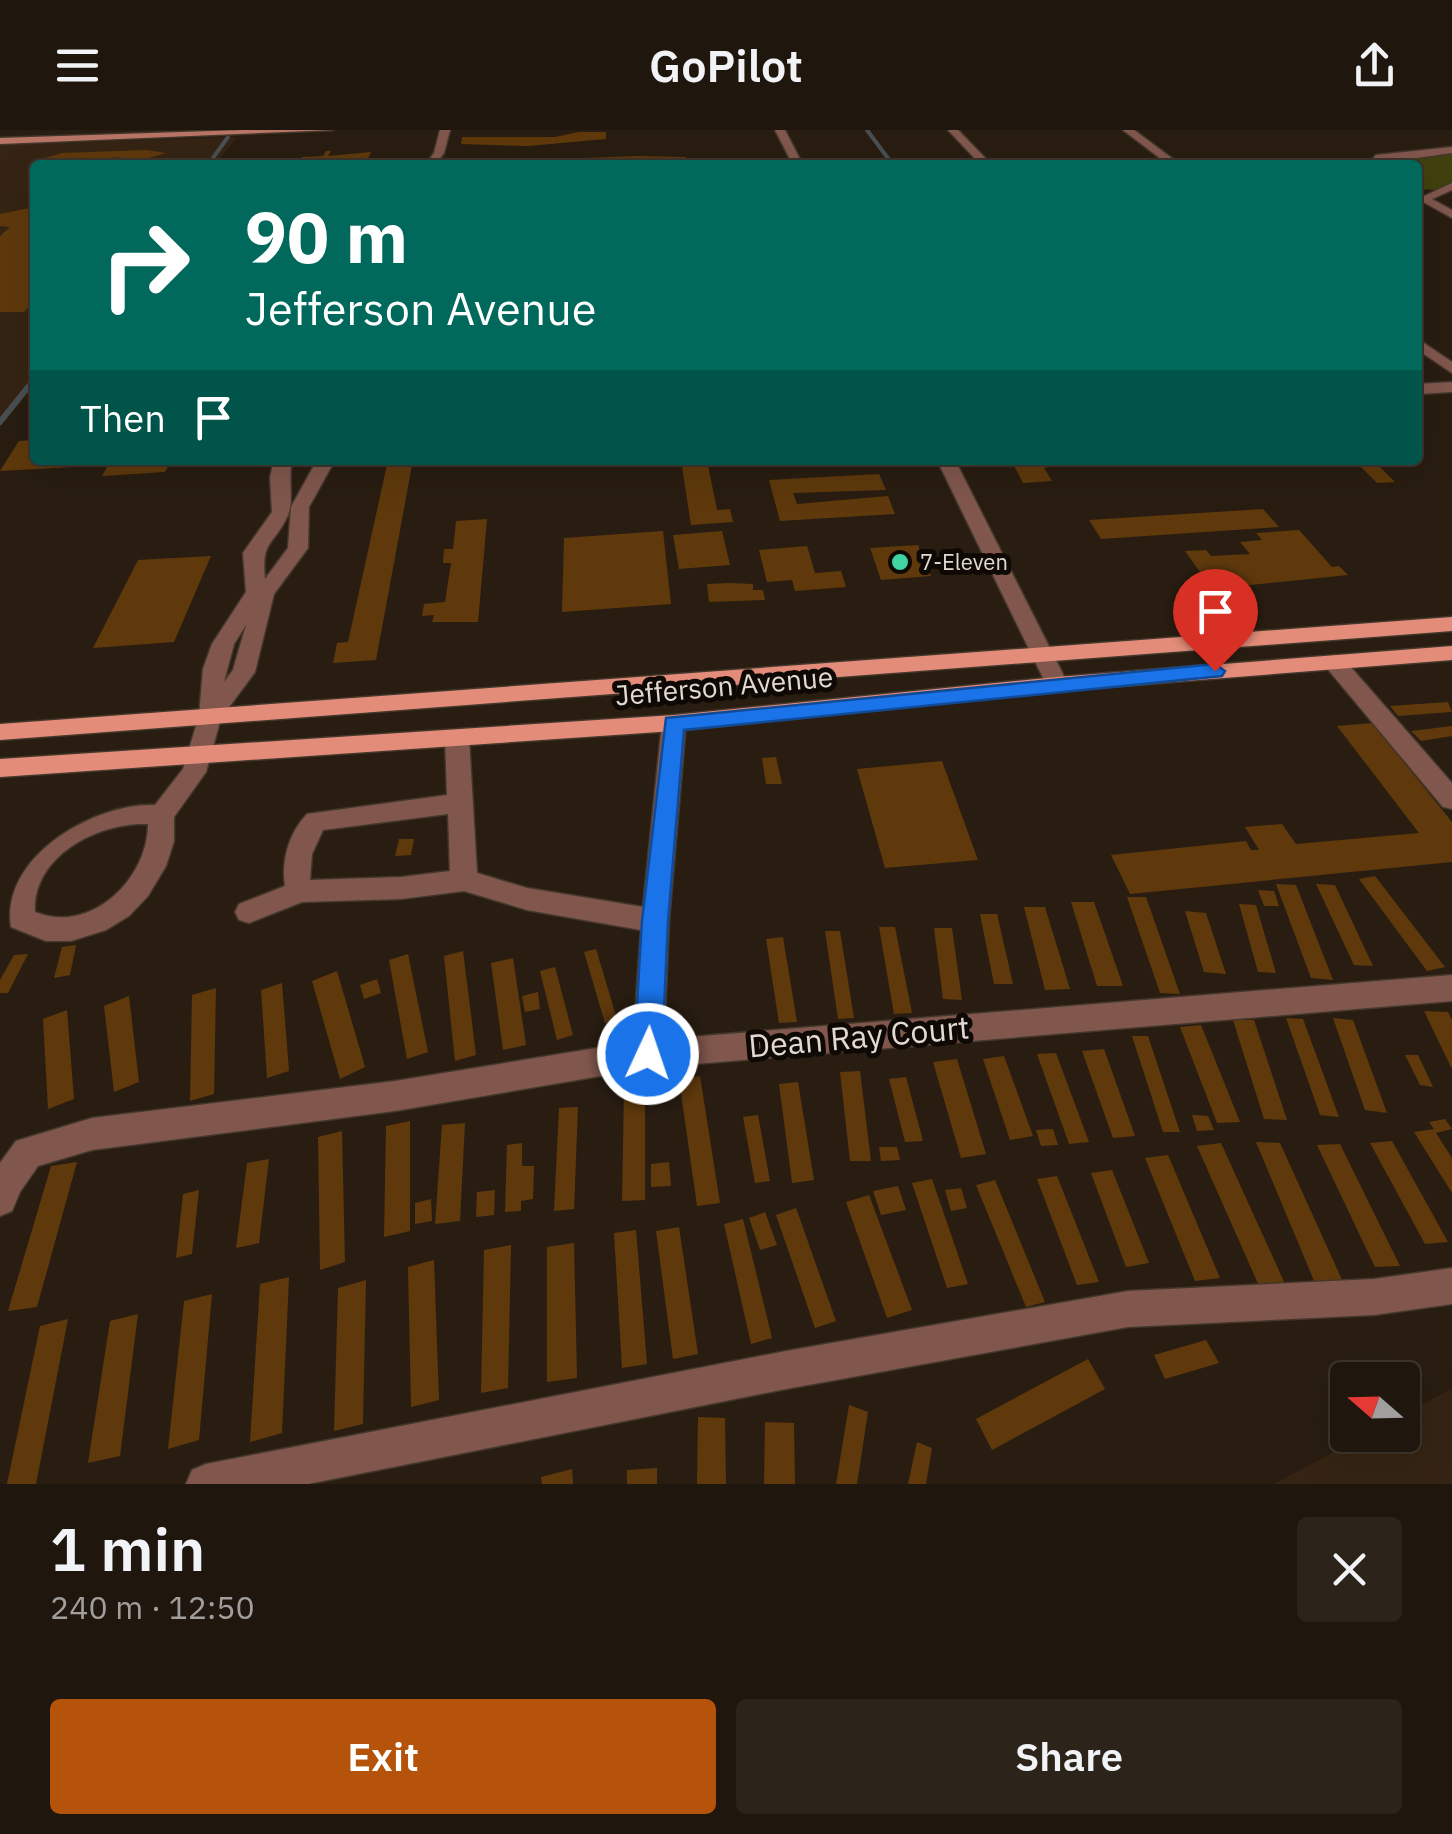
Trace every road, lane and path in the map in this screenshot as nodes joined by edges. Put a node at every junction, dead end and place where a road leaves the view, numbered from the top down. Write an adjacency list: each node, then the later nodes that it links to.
1 (56, 130): 7 (street)
2 (328, 130): 7 (street)
3 (446, 130): 10 (street)
4 (780, 130): 11 (street)
5 (954, 130): 12 (street)
6 (1128, 130): 13 (street)
7 (45, 139): 8 (street)
8 (0, 140)
9 (1452, 150): 14 (street)
10 (433, 160)
11 (795, 160)
12 (982, 160)
13 (1169, 160)
14 (1375, 160)
15 (1452, 186): 16 (street)
16 (1422, 197)
17 (1422, 199): 18 (street)
18 (1452, 214)
19 (1422, 346): 20 (street)
20 (1452, 368)
21 (1452, 387): 22 (street)
22 (1422, 389)
23 (282, 465): 31 (street)
24 (323, 465): 31 (street)
25 (948, 465): 28 (street)
26 (1452, 624): 28 (main road, Jefferson Avenue)
27 (1452, 653): 29 (main road, Jefferson Avenue)
28 (1044, 656): 30 (street); 31 (main road, Jefferson Avenue)
29 (1334, 662): 30 (main road, Jefferson Avenue); 37 (street)
30 (1057, 684): 32 (main road, Jefferson Avenue)
31 (210, 716): 33 (main road, Jefferson Avenue); 35 (street)
32 (674, 723): 34 (main road, Jefferson Avenue); 43 (street)
33 (0, 732)
34 (457, 738): 35 (main road, Jefferson Avenue); 38 (street)
35 (198, 755): 36 (main road, Jefferson Avenue); 39 (street)
36 (0, 768)
37 (1452, 800)
38 (460, 803): 40 (street); 41 (street)
39 (161, 815): 39 (street)
40 (464, 880): 41 (street); 43 (street)
41 (300, 891): 42 (street)
42 (249, 912)
43 (655, 921): 45 (street)
44 (1452, 988): 45 (street, Dean Ray Court)
45 (648, 1054): 46 (street, Dean Ray Court)
46 (0, 1199)
47 (1452, 1286): 48 (street)
48 (206, 1484)

